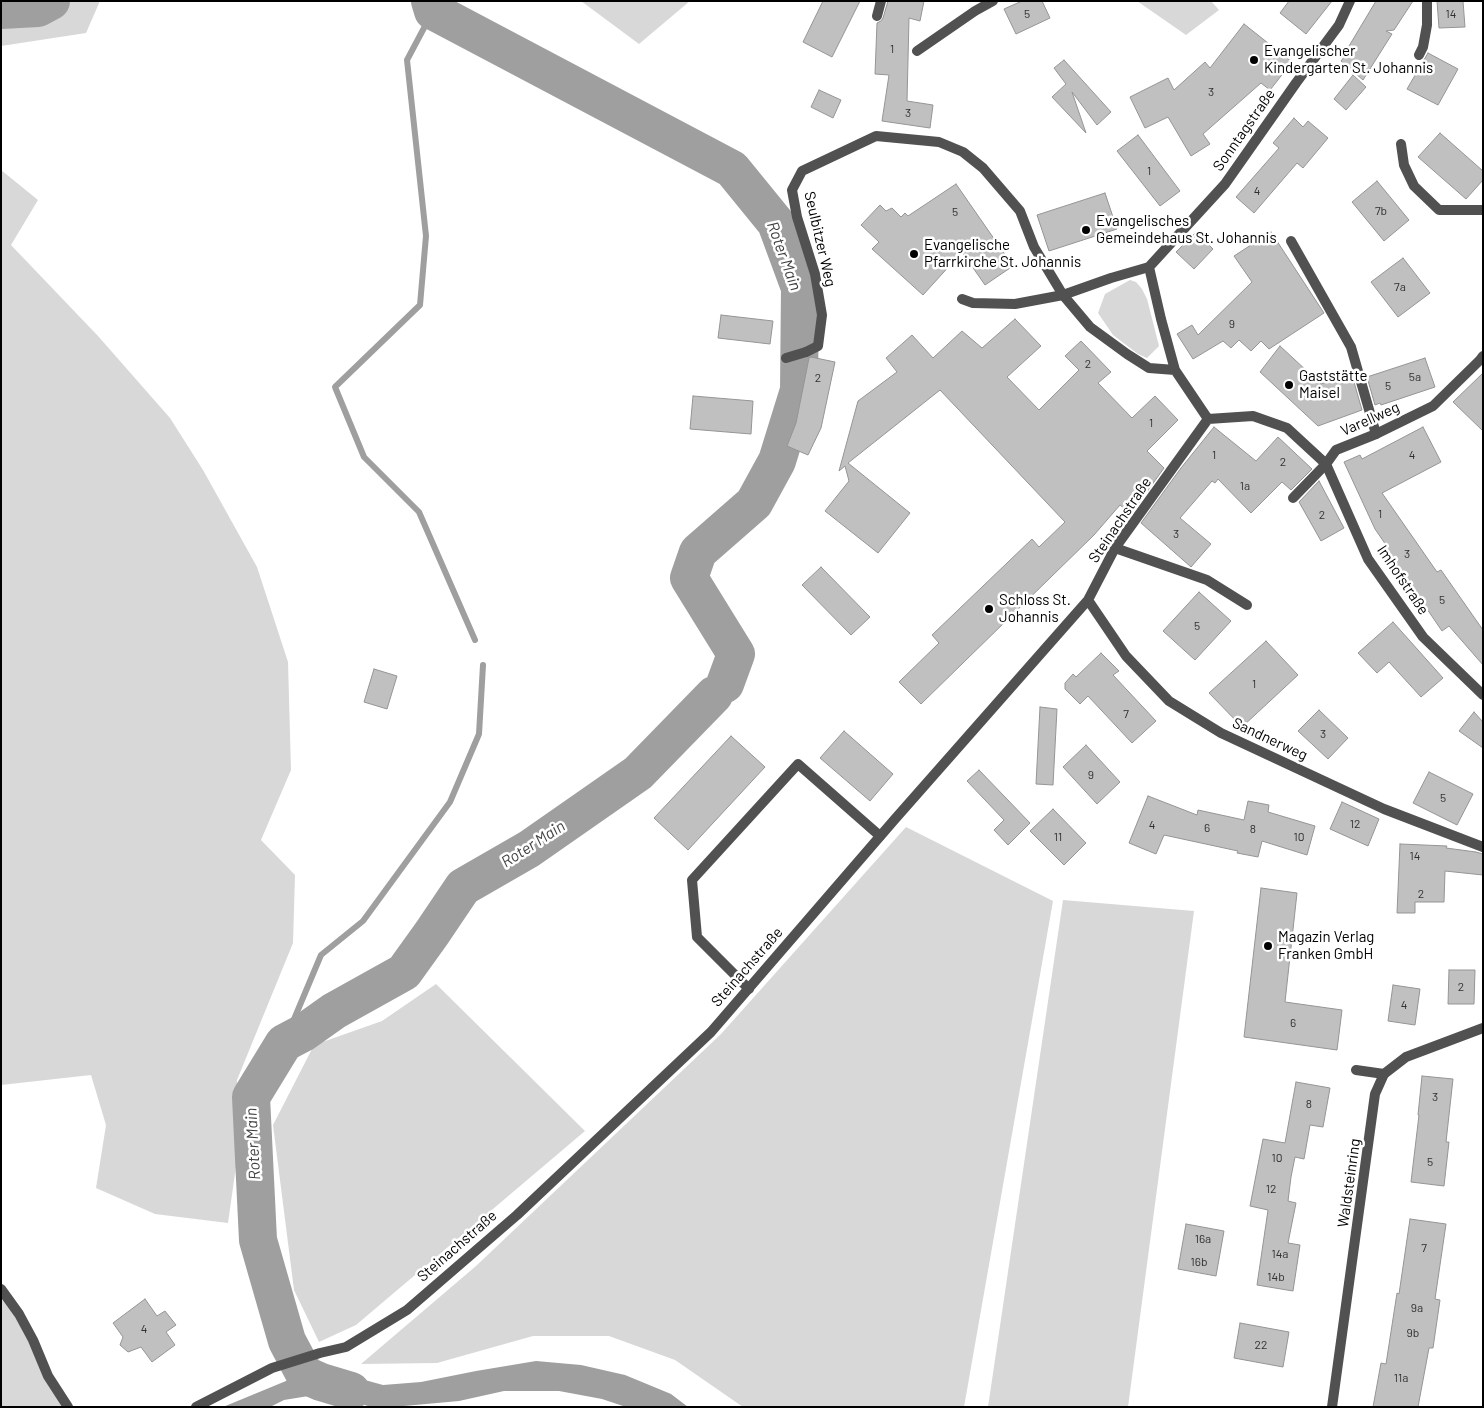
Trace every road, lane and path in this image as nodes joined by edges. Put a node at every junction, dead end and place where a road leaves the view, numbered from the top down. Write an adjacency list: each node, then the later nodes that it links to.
1 (880, 1): 5 (street)
2 (993, 1): 6 (street)
3 (1350, 1): 11 (street, Sonntagstraße)
4 (1427, 1): 7 (street)
5 (877, 16)
6 (917, 51)
7 (1419, 55)
8 (1401, 144): 9 (street)
9 (1483, 210)
10 (1291, 242): 18 (street)
11 (1149, 267): 12 (street); 16 (street)
12 (1062, 295): 13 (street); 15 (street, Seulbitzer Weg); 16 (street)
13 (962, 299)
14 (1483, 356): 18 (street, Varellweg)
15 (786, 358)
16 (1175, 370): 17 (street)
17 (1208, 419): 19 (street); 21 (street, Steinachstraße)
18 (1376, 434): 19 (street, Varellweg)
19 (1326, 464): 20 (street, Varellweg); 24 (street, Imhofstraße)
20 (1293, 498)
21 (1115, 548): 22 (street, Steinachstraße); 23 (street)
22 (1088, 600): 25 (street, Steinachstraße); 26 (street, Sandnerweg)
23 (1247, 605)
24 (1483, 695)
25 (880, 836): 27 (street, Steinachstraße); 27 (street)
26 (1483, 846)
27 (749, 989): 33 (street, Steinachstraße)
28 (1483, 1028): 30 (street)
29 (1356, 1070): 30 (street)
30 (1384, 1074): 34 (street, Waldsteinring)
31 (1, 1289): 32 (street)
32 (68, 1407)
33 (196, 1407)
34 (1332, 1407)

